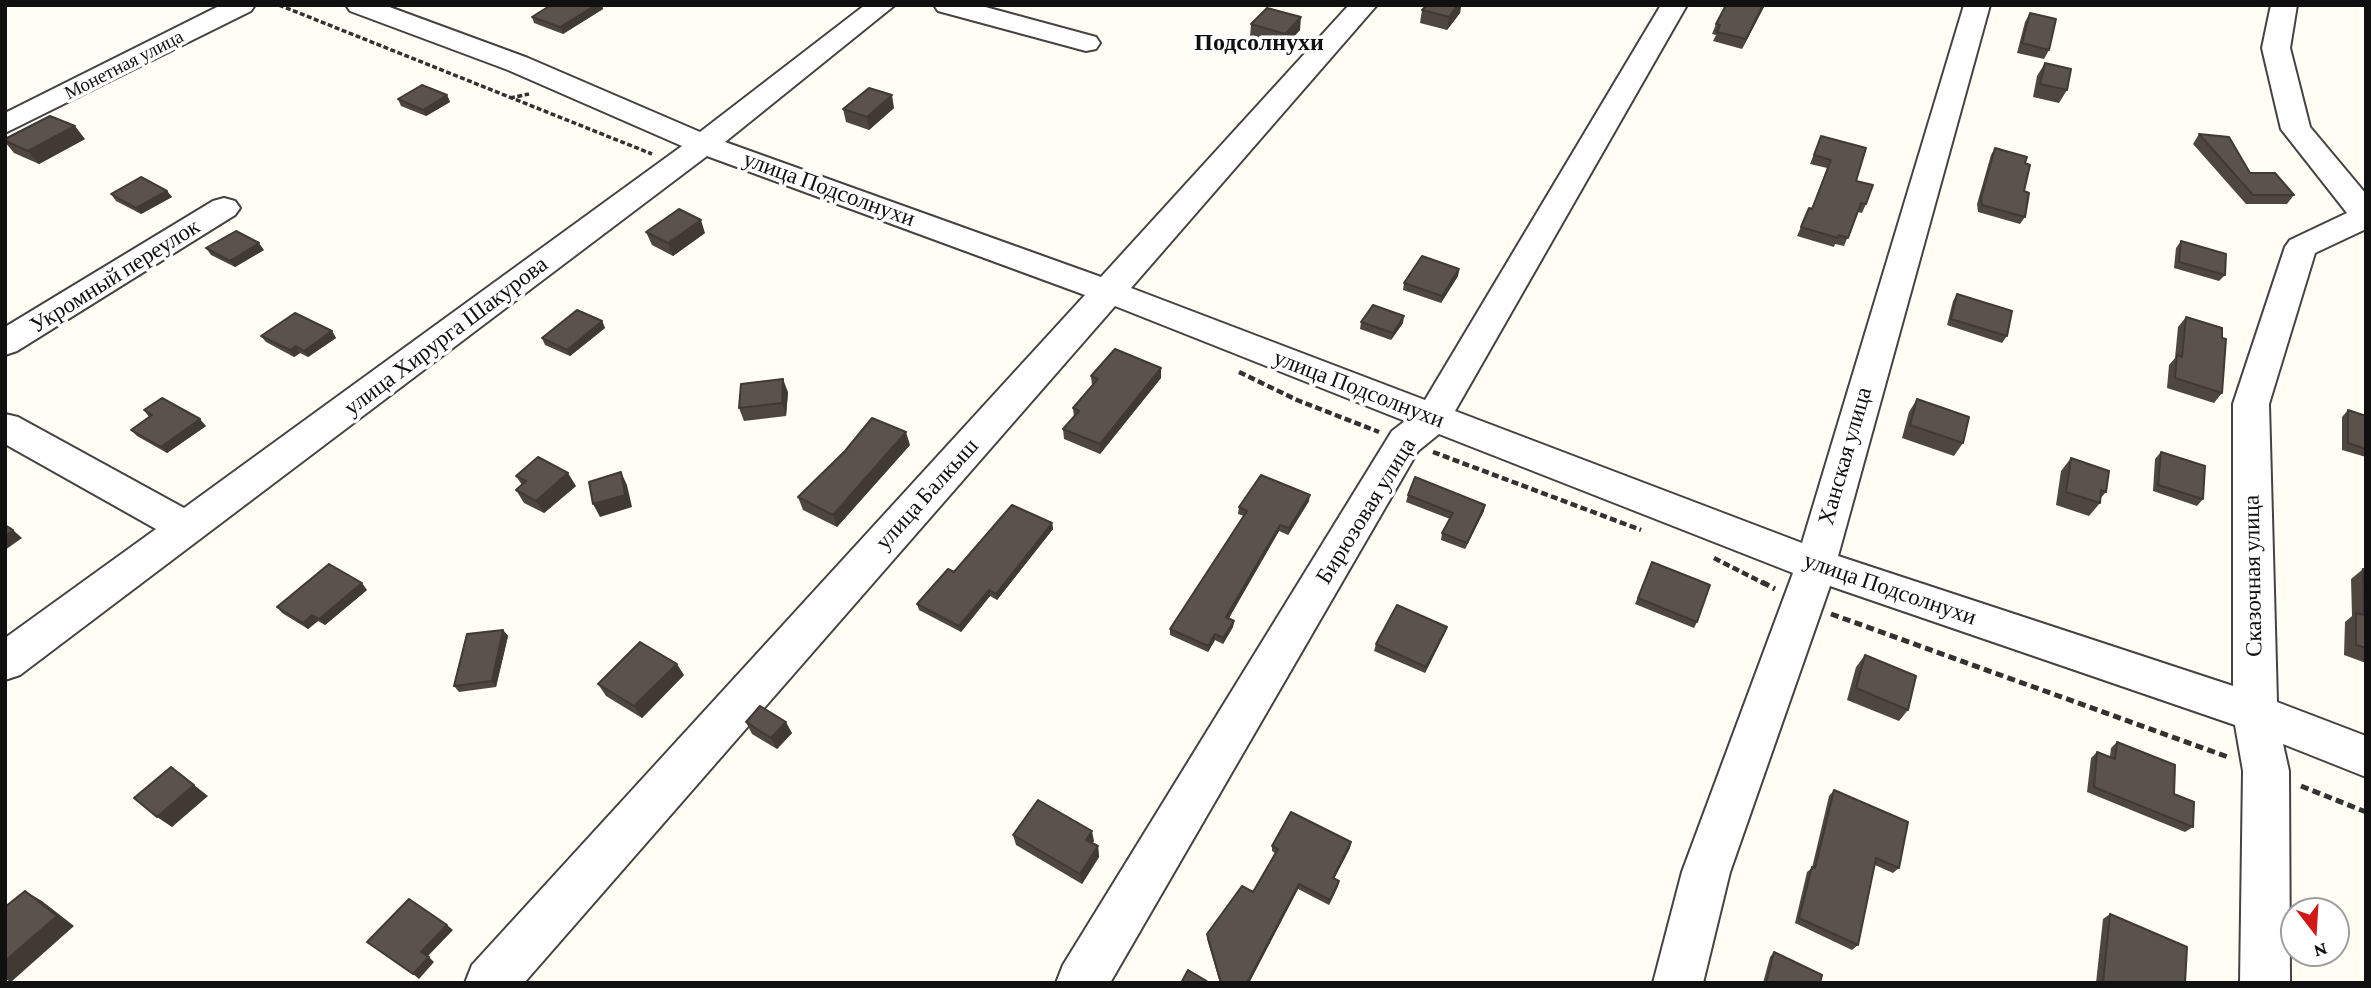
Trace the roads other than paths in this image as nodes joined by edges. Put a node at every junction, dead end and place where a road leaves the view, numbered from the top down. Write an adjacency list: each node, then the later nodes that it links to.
1 (242, 5): 10 (street, Монетная улица)
2 (359, 5): 11 (street, улица Подсолнухи)
3 (882, 5): 11 (street, улица Хирурга Шакурова)
4 (947, 5): 9 (street)
5 (1364, 5): 14 (street, улица Балкыш)
6 (1674, 5): 17 (street, Бирюзовая улица)
7 (1977, 5): 19 (street, Ханская улица)
8 (2284, 5): 13 (street, Сказочная улица)
9 (1086, 43)
10 (5, 124)
11 (690, 154): 14 (street, улица Подсолнухи); 18 (street, улица Хирурга Шакурова)
12 (225, 208): 15 (street, Укромный переулок)
13 (2366, 216): 21 (street, Сказочная улица)
14 (1108, 290): 17 (street, улица Подсолнухи); 23 (street, улица Балкыш)
15 (5, 344)
16 (5, 427): 18 (street)
17 (1419, 430): 19 (street, улица Подсолнухи); 24 (street, Бирюзовая улица)
18 (187, 528): 20 (street, улица Хирурга Шакурова)
19 (1808, 584): 21 (street, улица Подсолнухи); 25 (street, Ханская улица)
20 (5, 662)
21 (2255, 713): 22 (street, улица Подсолнухи); 26 (street, Сказочная улица)
22 (2366, 757)
23 (490, 983)
24 (1081, 983)
25 (1678, 983)
26 (2265, 983)

